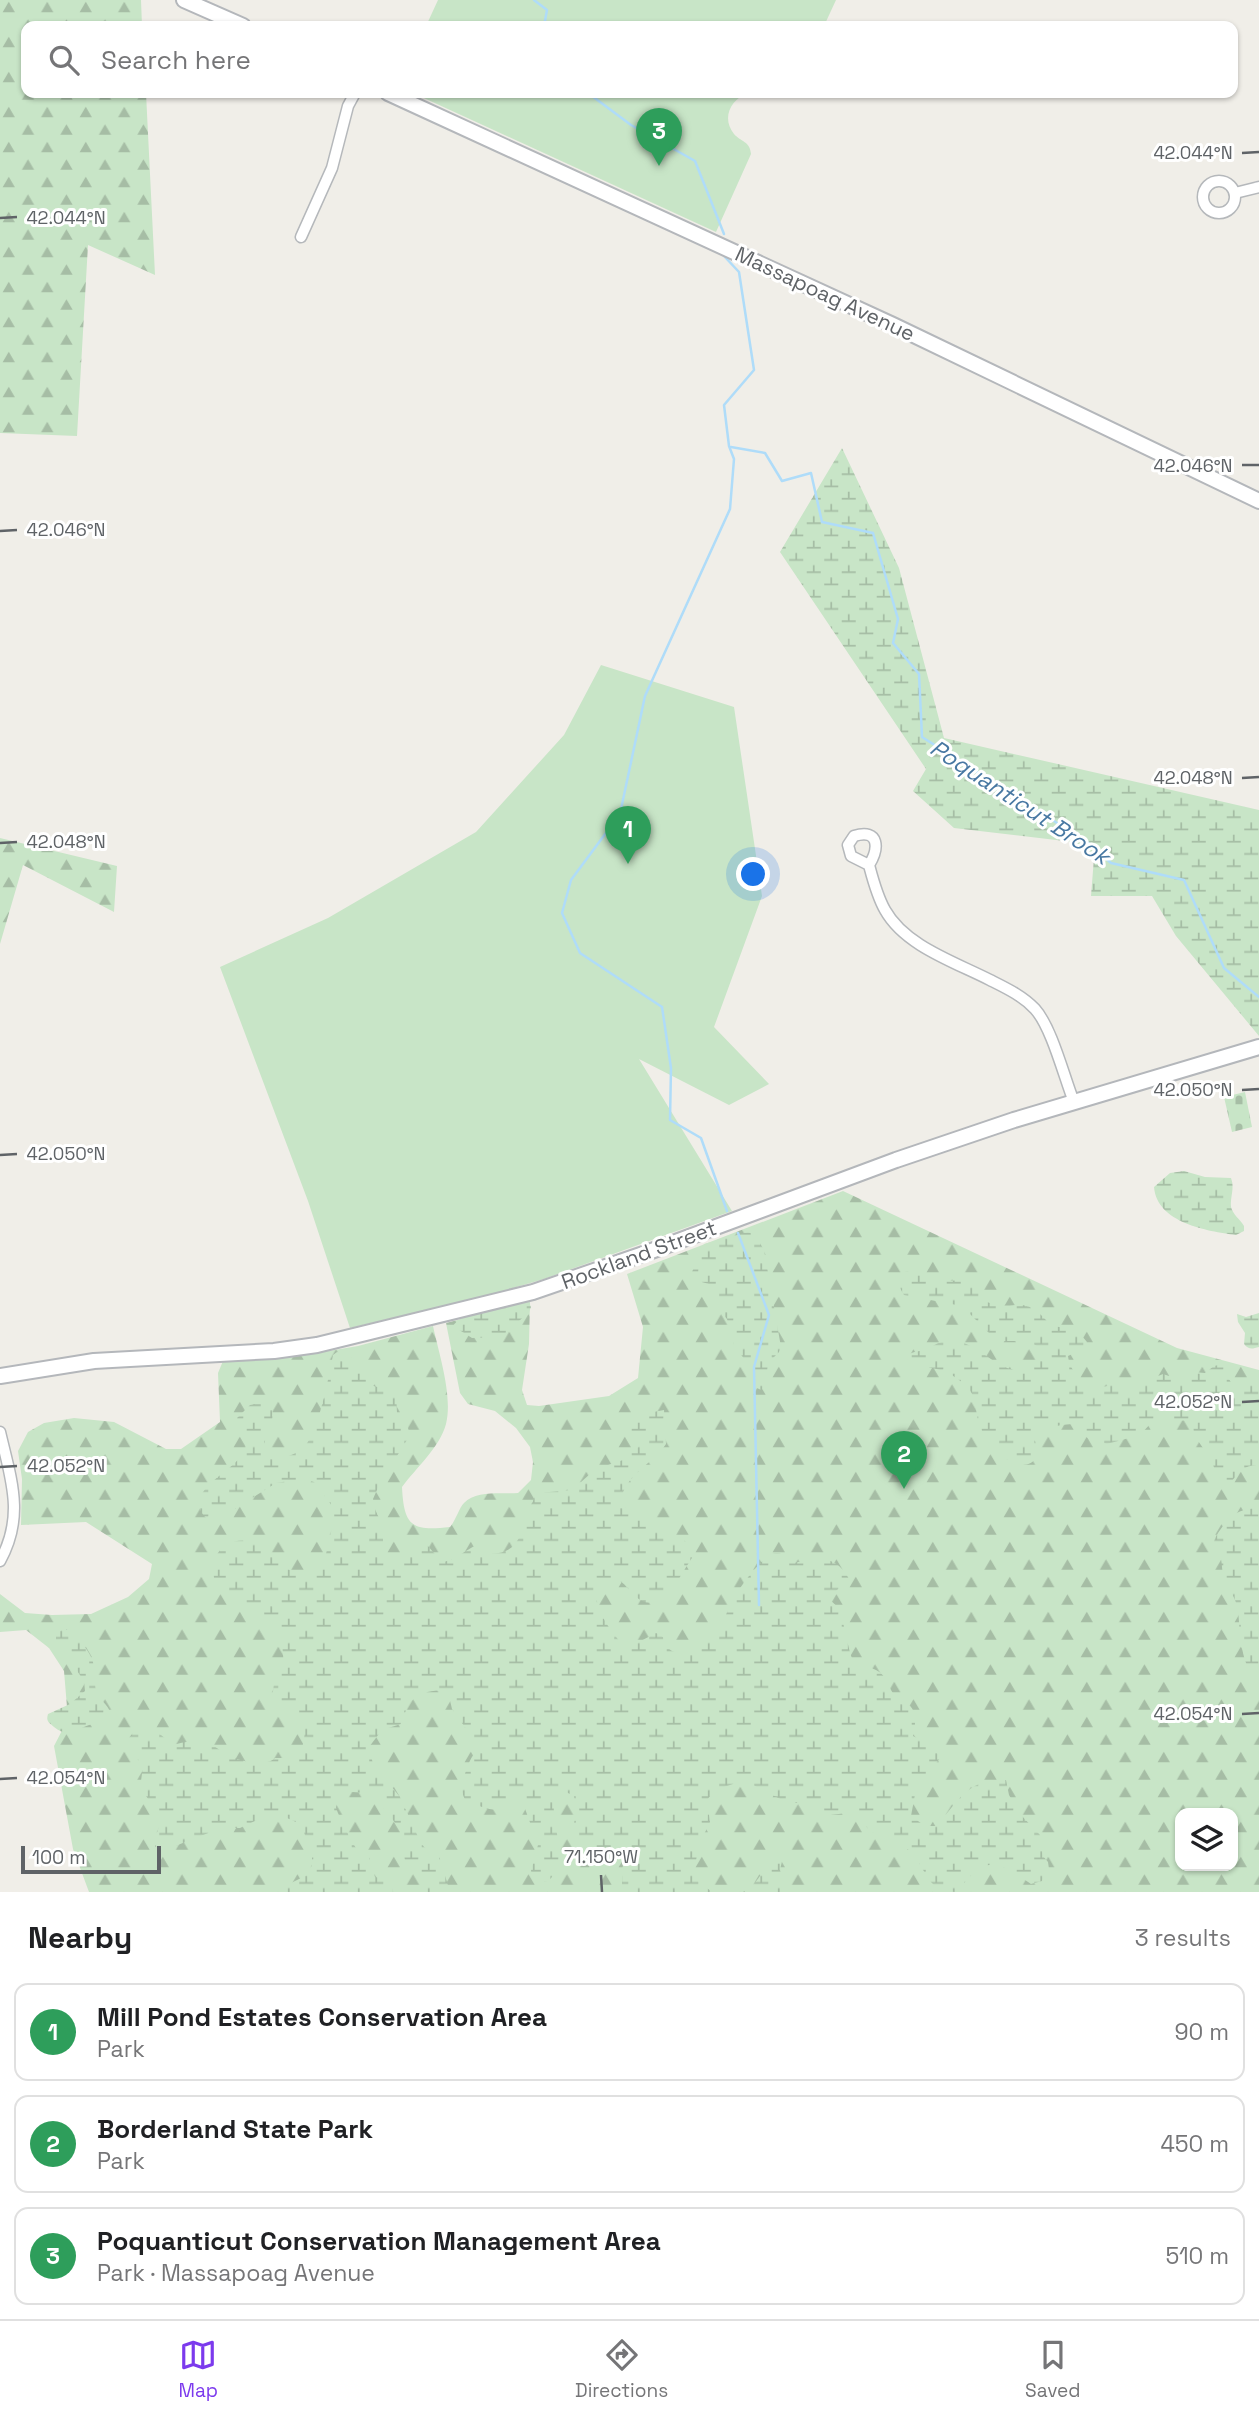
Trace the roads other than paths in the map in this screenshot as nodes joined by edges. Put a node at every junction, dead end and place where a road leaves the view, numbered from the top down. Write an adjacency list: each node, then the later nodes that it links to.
1 (184, 0): 2 (street)
2 (232, 21)
3 (352, 98): 7 (street)
4 (399, 98): 8 (street, Massapoag Avenue)
5 (1259, 187): 6 (street)
6 (1235, 193)
7 (301, 237)
8 (1259, 501)
9 (869, 865): 11 (street)
10 (1259, 1047): 11 (street, Rockland Street)
11 (1074, 1102): 12 (street, Rockland Street)
12 (0, 1376)
13 (0, 1432): 14 (street)
14 (0, 1561)

